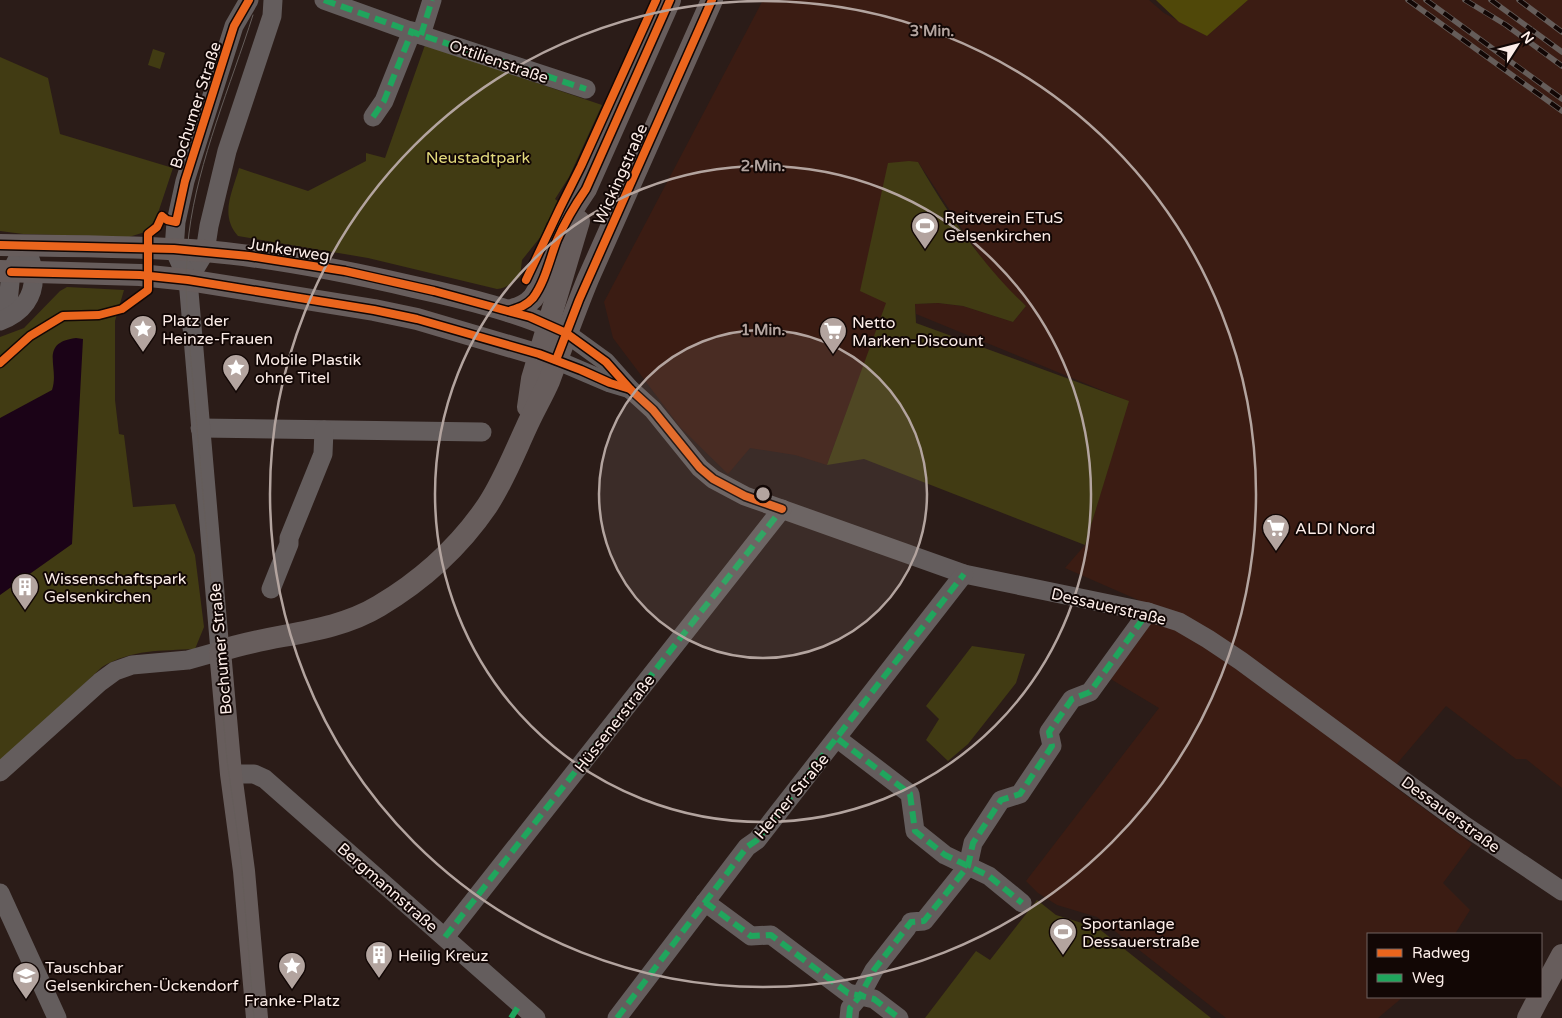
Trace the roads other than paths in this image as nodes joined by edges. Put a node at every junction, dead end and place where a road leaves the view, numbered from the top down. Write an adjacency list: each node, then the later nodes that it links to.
1 (249, 0): 13 (street, Bochumer Straße)
2 (273, 0): 14 (street)
3 (324, 0): 7 (street, Ottilienstraße)
4 (432, 0): 7 (street)
5 (670, 0): 10 (main road, Wickingstraße)
6 (712, 0): 21 (main road, Wickingstraße)
7 (417, 33): 8 (street, Ottilienstraße); 9 (street)
8 (586, 90)
9 (373, 117)
10 (586, 189): 18 (main road, Wickingstraße); 21 (main road, Wickingstraße)
11 (0, 245): 12 (main road, Junkerweg)
12 (25, 245): 13 (main road, Junkerweg); 15 (street); 16 (street)
13 (174, 249): 14 (main road, Junkerweg); 17 (street, Bochumer Straße)
14 (205, 252): 17 (street); 18 (main road, Junkerweg)
15 (5, 271): 16 (main road); 19 (street)
16 (34, 272): 17 (main road); 20 (street)
17 (188, 280): 22 (main road); 24 (street, Bochumer Straße)
18 (509, 311): 21 (main road, Junkerweg)
19 (0, 315)
20 (0, 321)
21 (557, 329): 22 (main road, Wickingstraße); 23 (street, Dessauerstraße)
22 (548, 357): 23 (street, Dessauerstraße); 31 (main road, Wickingstraße)
23 (630, 389): 27 (street, Dessauerstraße)
24 (200, 428): 25 (street); 31 (street, Bochumer Straße)
25 (324, 430): 26 (street); 29 (street)
26 (482, 432)
27 (782, 509): 28 (street, Dessauerstraße); 40 (street, Hüssenerstraße)
28 (964, 574): 30 (street, Dessauerstraße); 32 (street, Herner Straße)
29 (271, 589)
30 (1148, 612): 35 (street); 36 (street, Dessauerstraße)
31 (220, 651): 33 (street); 34 (main road, Bochumer Straße)
32 (838, 739): 35 (street); 38 (street, Herner Straße)
33 (0, 772)
34 (232, 774): 40 (street, Bergmannstraße); 47 (main road, Bochumer Straße)
35 (968, 866): 39 (street); 43 (street)
36 (1562, 891)
37 (0, 893): 46 (street)
38 (705, 902): 43 (street); 49 (street, Herner Straße)
39 (1022, 903)
40 (446, 937): 45 (street, Bergmannstraße)
41 (1562, 954): 42 (main road)
42 (1542, 991)
43 (860, 996): 50 (street); 51 (street)
44 (1538, 998): 52 (main road)
45 (515, 1011): 48 (street, Bergmannstraße)
46 (56, 1018)
47 (257, 1018)
48 (536, 1018)
49 (617, 1018)
50 (848, 1018)
51 (899, 1018)
52 (1528, 1018)

